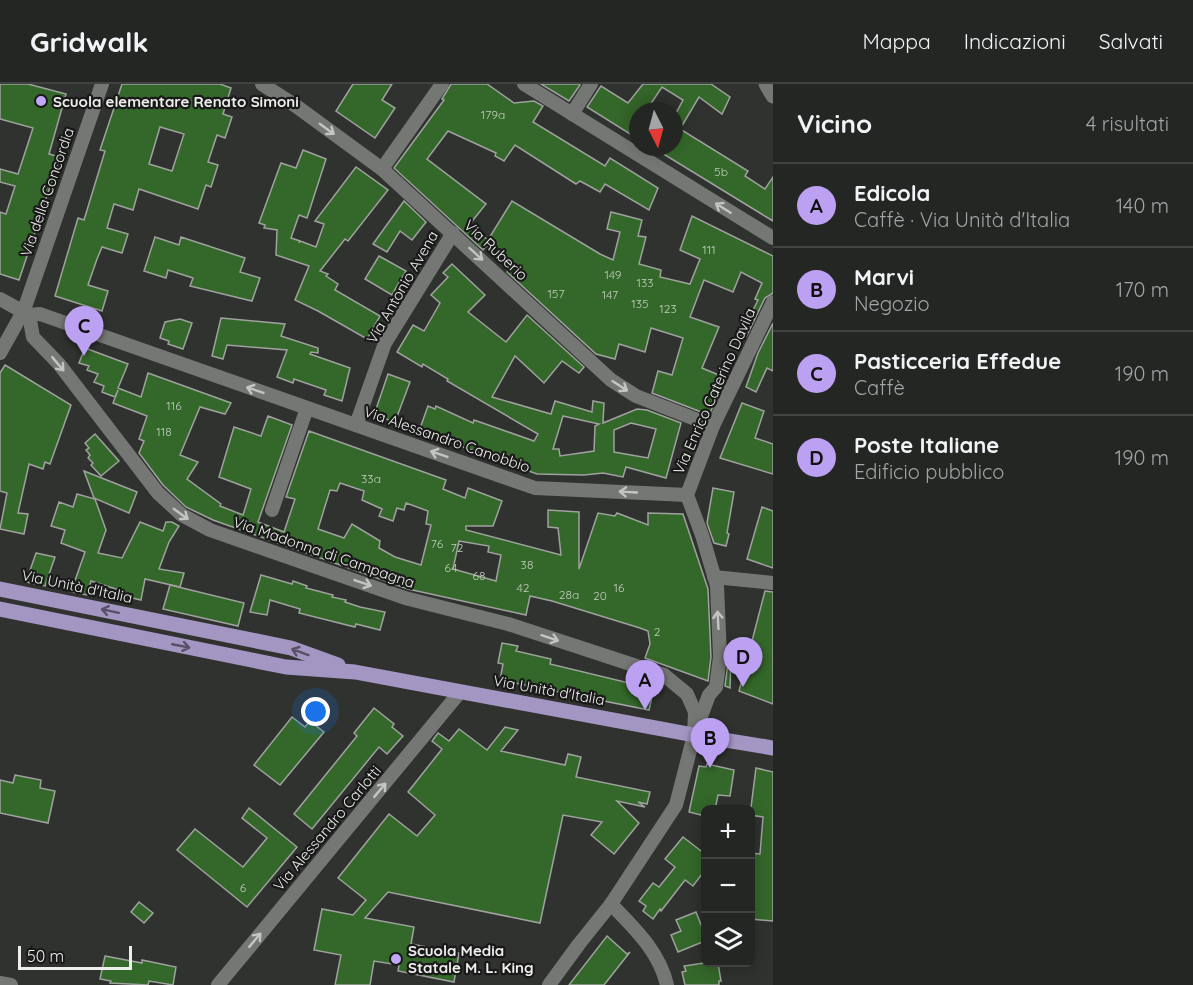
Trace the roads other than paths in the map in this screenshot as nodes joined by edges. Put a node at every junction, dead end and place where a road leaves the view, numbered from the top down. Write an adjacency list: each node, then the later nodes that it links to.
1 (102, 84): 14 (street, Via della Concordia)
2 (261, 84): 9 (street, Via Ruberio, one-way to 9)
3 (442, 84): 9 (street)
4 (524, 84): 8 (street)
5 (591, 84): 8 (street)
6 (766, 84): 7 (street)
7 (773, 96)
8 (572, 114): 11 (street, one-way to 8)
9 (382, 169): 10 (street, Via Ruberio)
10 (453, 233): 17 (street, Via Antonio Avena); 18 (street, Via Ruberio, one-way to 18)
11 (773, 238)
12 (0, 299): 14 (street)
13 (773, 302): 18 (street, Via Enrico Caterino Davila)
14 (27, 313): 15 (street, Via della Concordia); 16 (street, Via Alessandro Canobbio, one-way to 14); 27 (street, Via Madonna di Campagna, one-way to 27)
15 (0, 353)
16 (307, 408): 17 (street, Via Alessandro Canobbio); 20 (street)
17 (356, 425): 19 (street, Via Alessandro Canobbio, one-way to 17)
18 (714, 426): 19 (street, Via Enrico Caterino Davila)
19 (687, 495): 21 (street, Via Enrico Caterino Davila)
20 (272, 510)
21 (714, 577): 22 (street); 27 (street, Via Enrico Caterino Davila, one-way to 21)
22 (773, 583)
23 (0, 589): 25 (main road, Via Unità d'Italia, one-way to 23)
24 (0, 609): 25 (main road, Via Unità d'Italia, one-way to 25)
25 (355, 672): 26 (main road, Via Unità d'Italia)
26 (460, 692): 27 (main road, Via Unità d'Italia); 32 (street, Via Alessandro Carlotti, one-way to 26)
27 (694, 735): 28 (main road, Via Unità d'Italia); 29 (street)
28 (773, 748)
29 (611, 904): 33 (street); 34 (street)
30 (0, 983): 31 (street)
31 (11, 985)
32 (218, 985)
33 (549, 985)
34 (667, 985)

